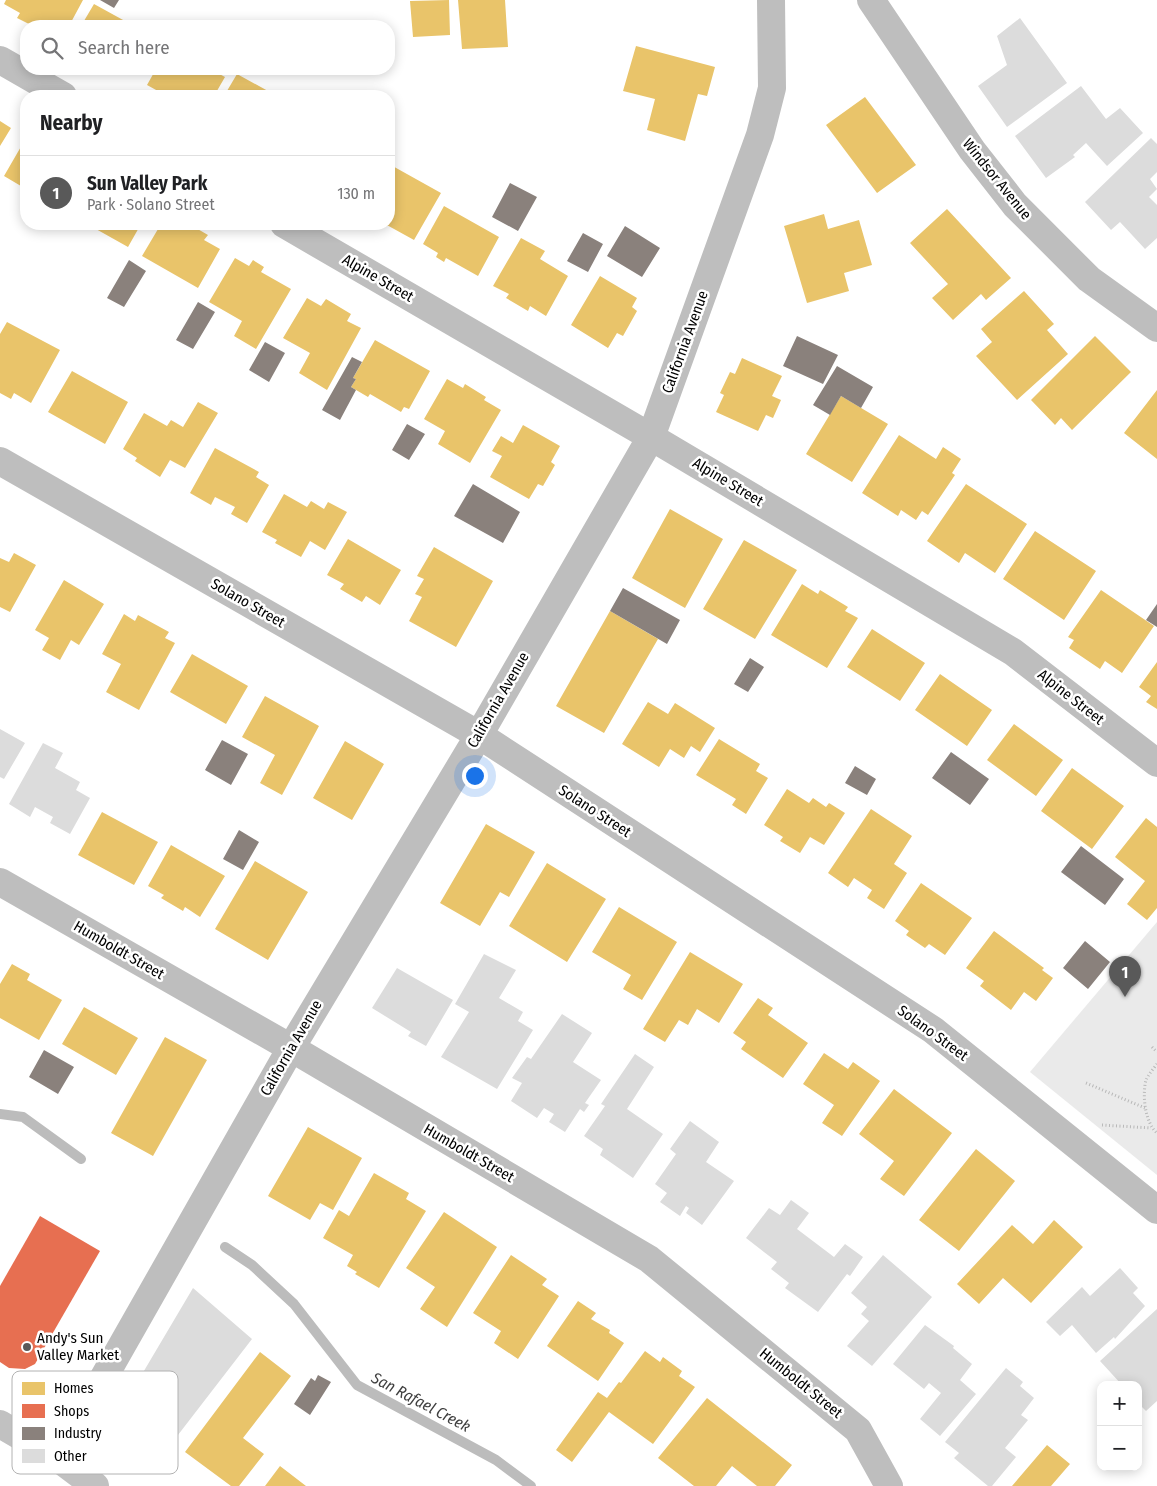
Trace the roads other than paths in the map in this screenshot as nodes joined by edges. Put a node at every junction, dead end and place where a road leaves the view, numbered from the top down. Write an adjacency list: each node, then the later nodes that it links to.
1 (871, 0): 8 (street, Windsor Avenue)
2 (771, 3): 9 (street, California Avenue)
3 (0, 60): 4 (street)
4 (20, 71)
5 (26, 75): 6 (street)
6 (52, 90)
7 (294, 230): 9 (street, Alpine Street)
8 (1157, 328)
9 (651, 436): 11 (street, California Avenue); 12 (street, Alpine Street)
10 (0, 461): 11 (street, Solano Street)
11 (479, 735): 14 (street, California Avenue); 15 (street, Solano Street)
12 (1157, 763)
13 (0, 882): 14 (street, Humboldt Street)
14 (291, 1048): 16 (street, California Avenue); 21 (street, Humboldt Street)
15 (1157, 1210)
16 (107, 1371)
17 (0, 1424): 18 (street)
18 (12, 1431)
19 (79, 1474): 20 (street)
20 (95, 1486)
21 (889, 1486)

